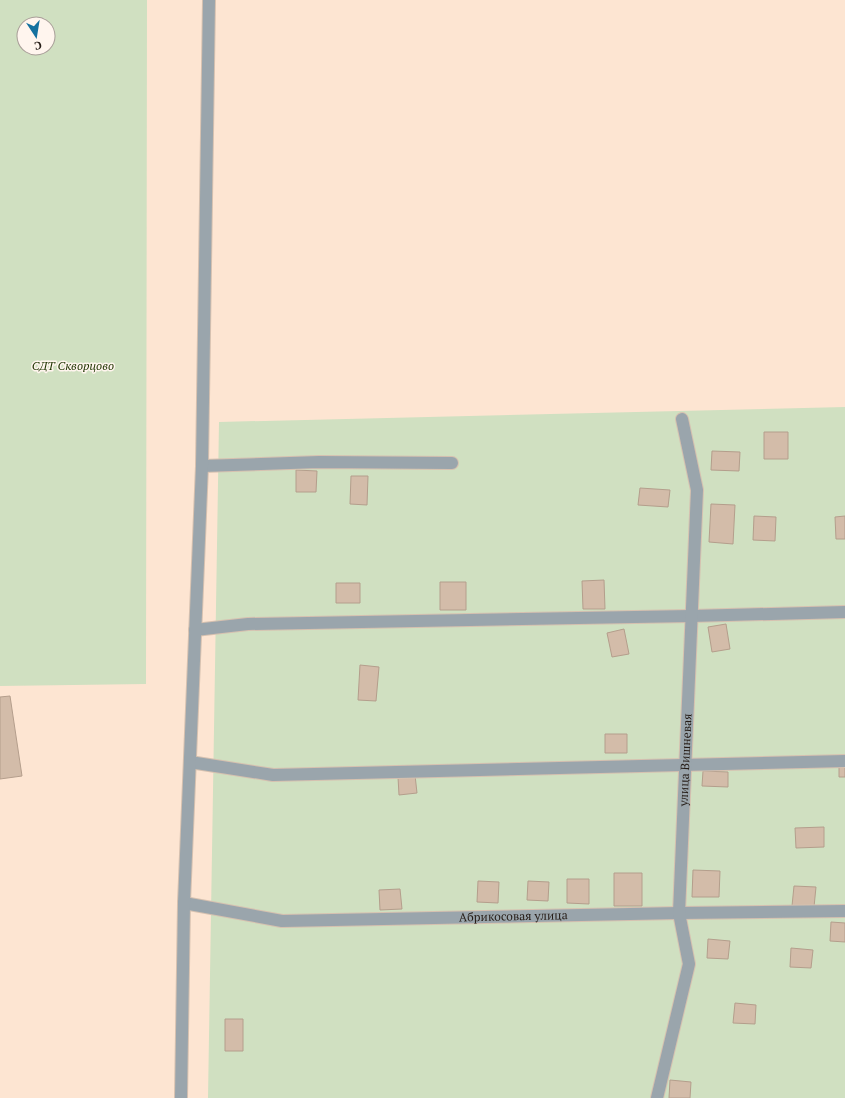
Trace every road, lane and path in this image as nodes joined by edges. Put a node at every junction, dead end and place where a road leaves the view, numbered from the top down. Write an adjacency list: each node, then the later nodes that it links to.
1 (209, 0): 4 (street)
2 (682, 419): 6 (street, улица Вишневая)
3 (452, 463): 4 (street)
4 (202, 466): 7 (street)
5 (845, 612): 6 (street)
6 (691, 616): 7 (street); 10 (street, улица Вишневая)
7 (195, 630): 9 (street)
8 (845, 761): 10 (street)
9 (190, 762): 10 (street); 11 (street)
10 (685, 765): 13 (street, улица Вишневая)
11 (184, 903): 13 (street, Абрикосовая улица); 14 (street)
12 (845, 911): 13 (street, Абрикосовая улица)
13 (679, 913): 15 (street, улица Вишневая)
14 (181, 1098)
15 (657, 1098)

